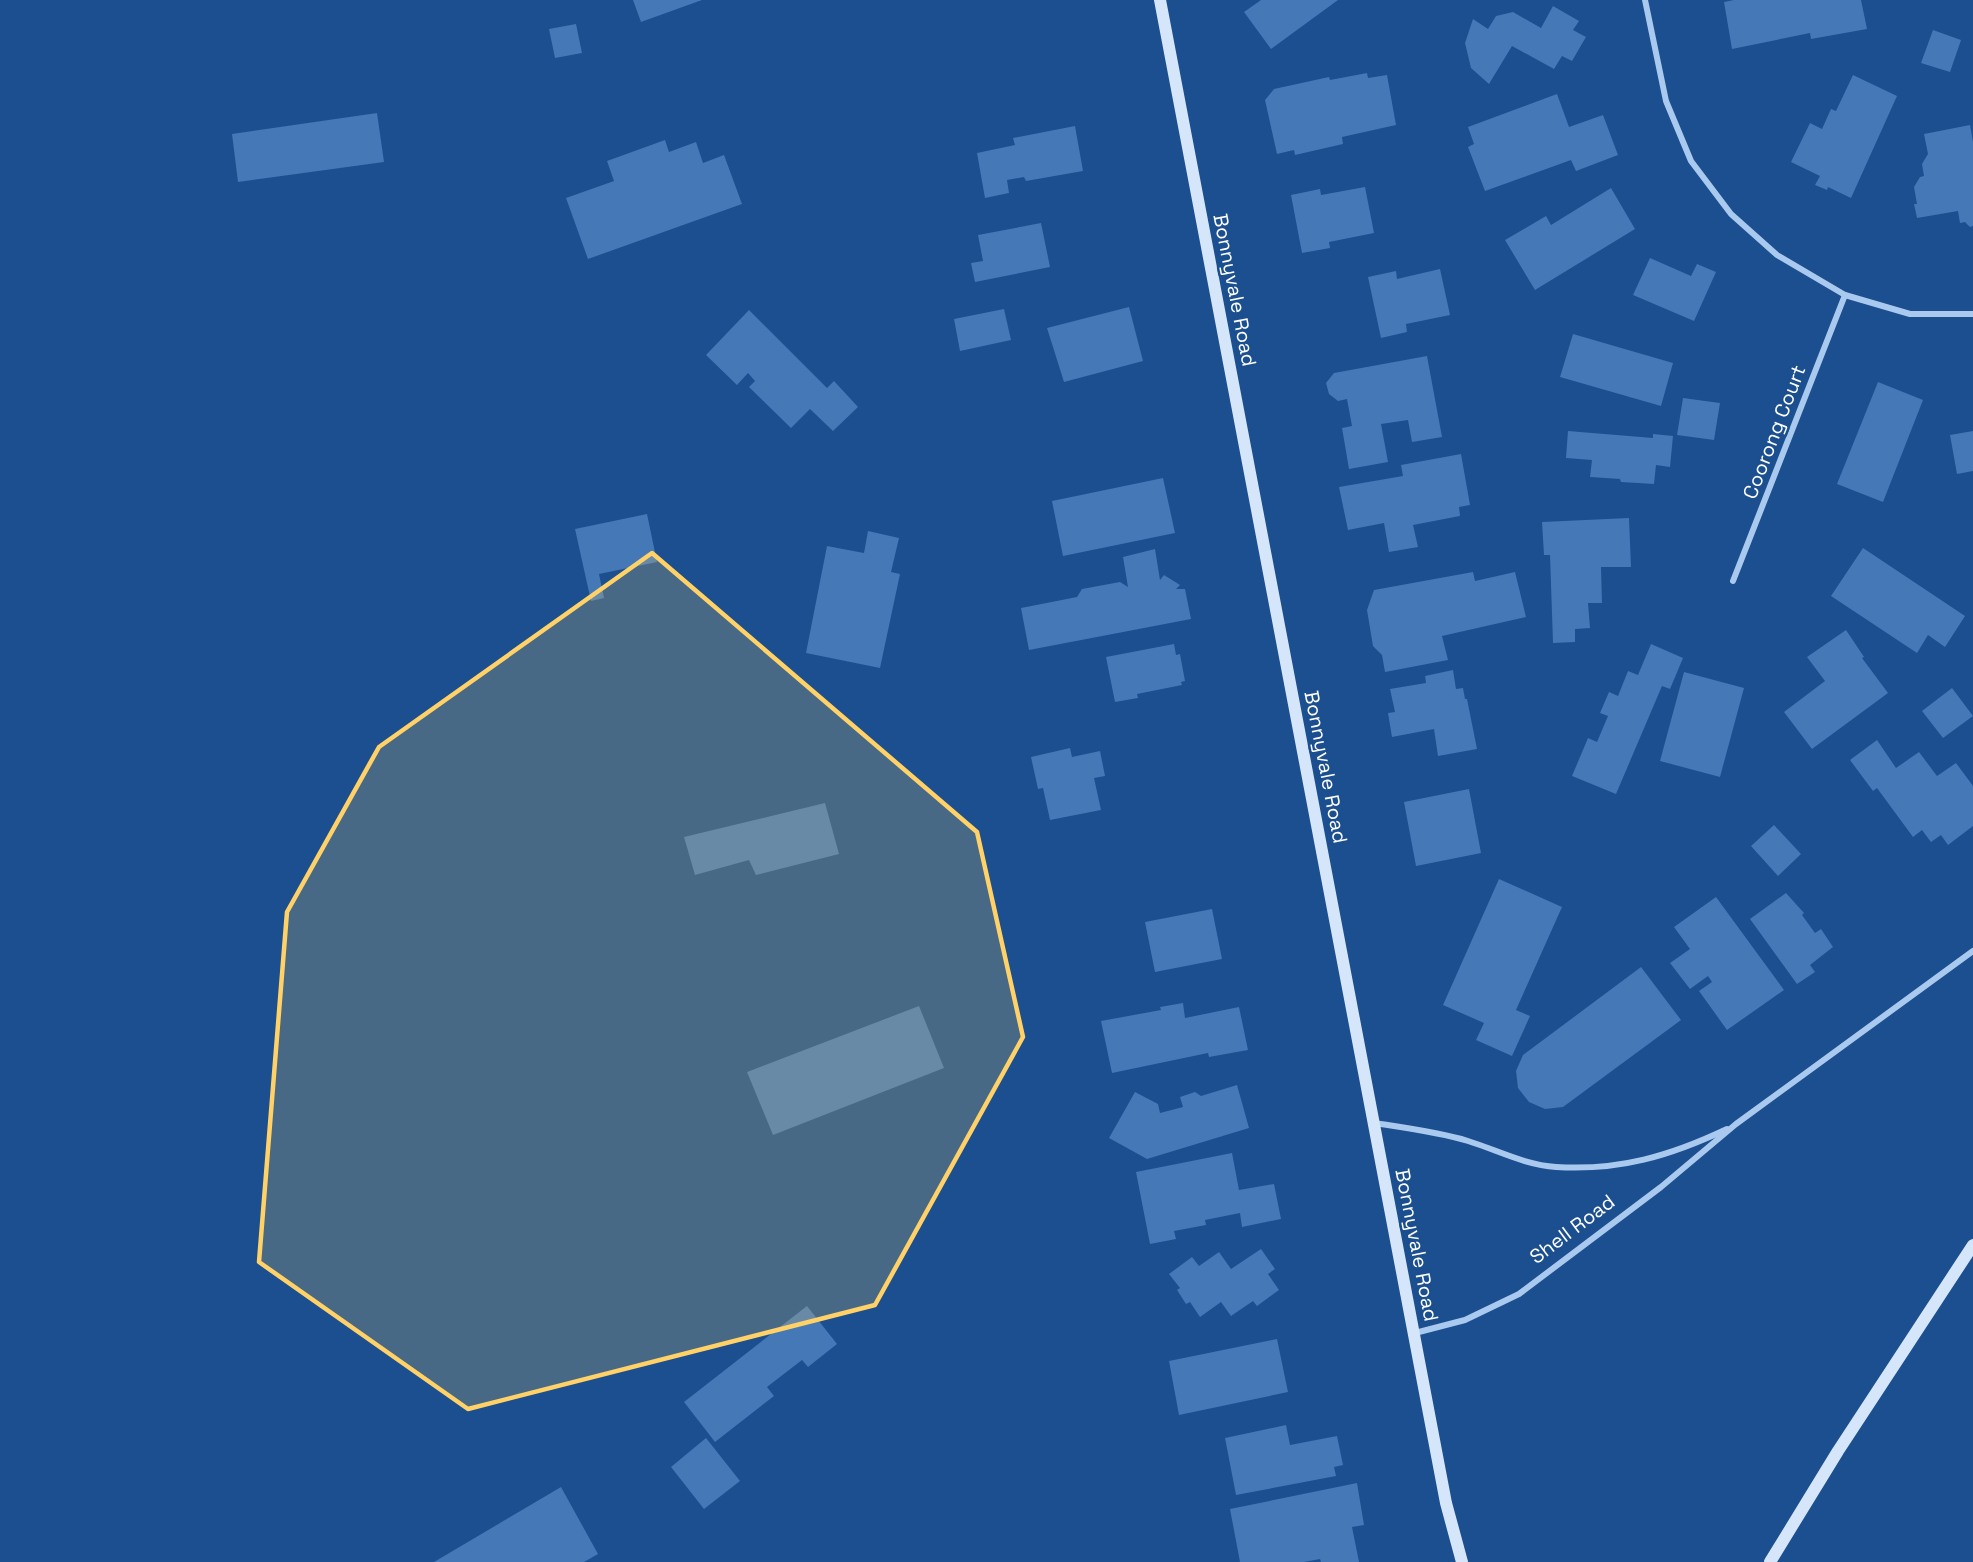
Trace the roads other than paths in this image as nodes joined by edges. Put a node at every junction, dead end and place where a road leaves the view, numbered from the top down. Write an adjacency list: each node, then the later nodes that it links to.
1 (1160, 0): 7 (street, Bonnyvale Road)
2 (1645, 0): 3 (street)
3 (1845, 295): 4 (street); 5 (street, Coorong Court)
4 (1973, 314)
5 (1733, 581)
6 (1973, 951): 8 (street, Shell Road)
7 (1374, 1123): 8 (street, Shell Road); 10 (street, Bonnyvale Road)
8 (1736, 1124): 10 (street, Shell Road)
9 (1973, 1245): 14 (street)
10 (1414, 1333): 11 (street, Bonnyvale Road)
11 (1455, 1542): 12 (street, Bonnyvale Road); 13 (street, Bonnyvale Road)
12 (1462, 1562)
13 (1470, 1562)
14 (1770, 1562)

